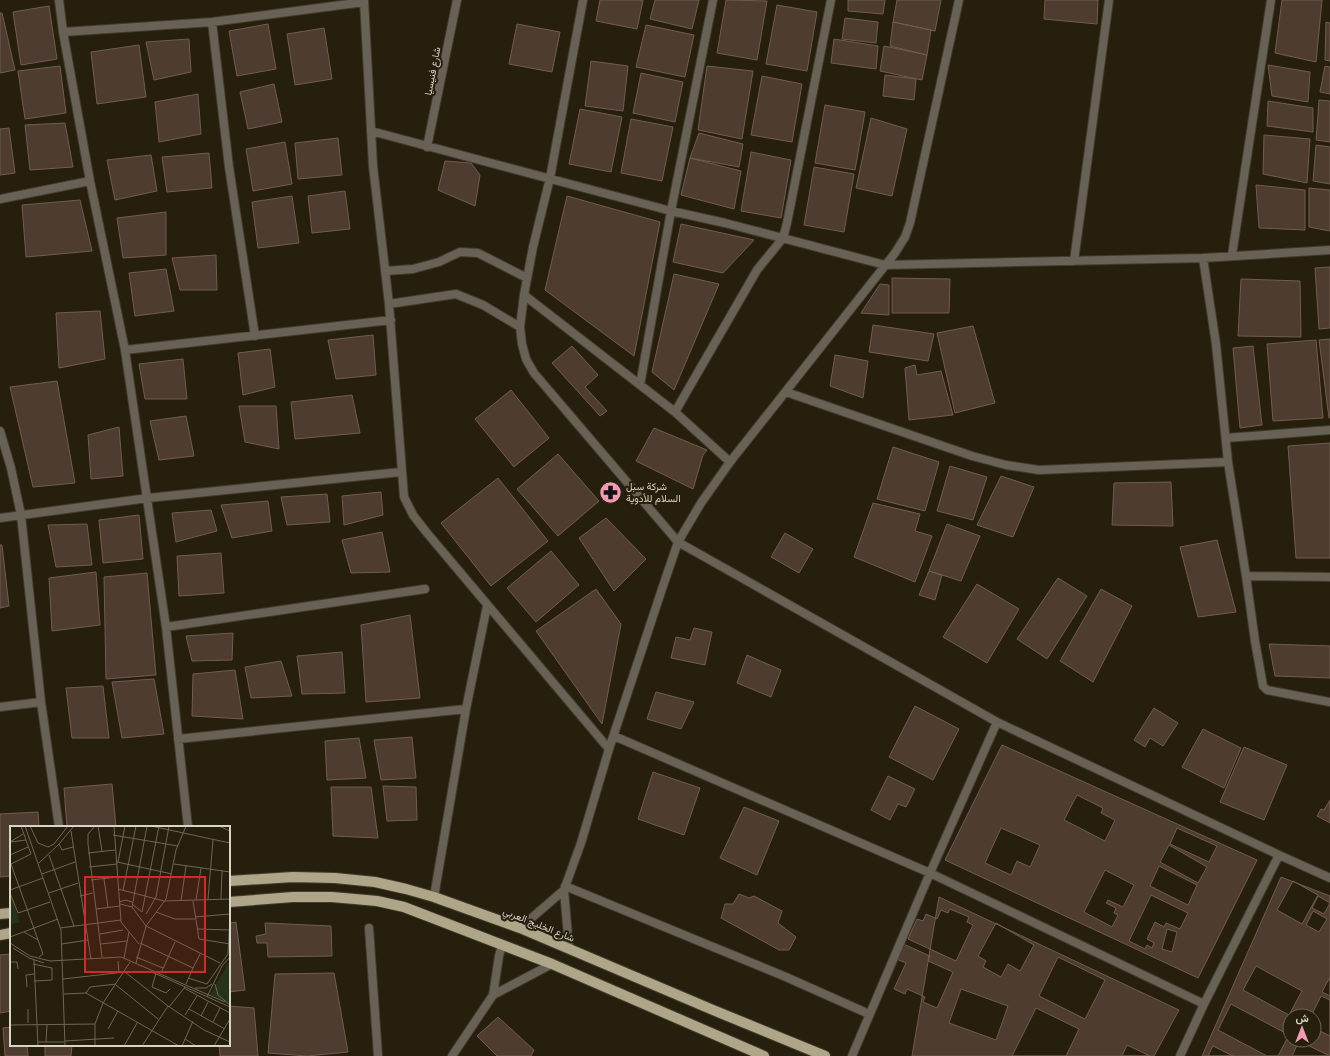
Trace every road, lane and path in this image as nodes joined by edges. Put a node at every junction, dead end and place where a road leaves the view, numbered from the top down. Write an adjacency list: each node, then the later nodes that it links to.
1 (59, 0): 11 (street)
2 (457, 0): 13 (street, شارع فنيسيا)
3 (584, 0): 14 (street)
4 (713, 0): 17 (street)
5 (831, 0): 18 (street)
6 (958, 0): 23 (street)
7 (1109, 0): 22 (street)
8 (1271, 0): 20 (street)
9 (364, 1): 10 (street); 12 (street)
10 (212, 22): 11 (street); 30 (street)
11 (63, 32): 15 (street)
12 (371, 131): 13 (street); 24 (street)
13 (428, 146): 14 (street)
14 (550, 178): 17 (street); 25 (street)
15 (90, 181): 16 (street); 31 (street)
16 (0, 199)
17 (670, 211): 18 (street); 32 (street)
18 (783, 238): 23 (street); 34 (street)
19 (1330, 250): 20 (street)
20 (1232, 255): 21 (street)
21 (1203, 258): 22 (street); 37 (street)
22 (1074, 261): 23 (street)
23 (885, 265): 33 (street)
24 (385, 271): 25 (street); 27 (street)
25 (527, 278): 26 (street)
26 (524, 295): 29 (street); 32 (street)
27 (389, 304): 28 (street); 29 (street)
28 (391, 320): 30 (street); 40 (street)
29 (520, 327): 44 (street)
30 (255, 336): 31 (street)
31 (125, 350): 41 (street)
32 (640, 385): 34 (street)
33 (786, 392): 38 (street); 39 (street)
34 (675, 412): 38 (street)
35 (1330, 430): 37 (street)
36 (0, 431): 42 (street)
37 (1226, 438): 39 (street)
38 (730, 462): 44 (street)
39 (1228, 462): 45 (street)
40 (401, 472): 41 (street); 48 (street)
41 (148, 498): 42 (street); 49 (street)
42 (21, 515): 43 (street); 50 (street)
43 (0, 518)
44 (678, 542): 54 (street); 55 (street)
45 (1246, 576): 46 (street); 51 (street)
46 (1330, 577)
47 (425, 589): 49 (street)
48 (487, 606): 53 (street); 57 (street)
49 (166, 626): 56 (street)
50 (41, 702): 52 (street); 58 (street)
51 (1330, 702)
52 (0, 707)
53 (466, 709): 56 (street); 65 (street)
54 (997, 722): 60 (street); 61 (street)
55 (614, 736): 57 (street); 61 (street)
56 (178, 739): 59 (street)
57 (609, 749): 64 (street)
58 (59, 826)
59 (188, 826)
60 (1279, 855): 62 (street); 77 (street)
61 (930, 873): 77 (street); 78 (street)
62 (1330, 878)
63 (230, 881): 65 (main road, شارع الخليج العربي)
64 (565, 888): 70 (street); 74 (street); 78 (street)
65 (434, 897): 70 (main road, شارع الخليج العربي)
66 (230, 902): 73 (main road)
67 (10, 912): 68 (main road)
68 (0, 914)
69 (369, 928): 79 (street)
70 (520, 928): 74 (main road, شارع الخليج العربي)
71 (10, 933): 72 (main road)
72 (0, 935)
73 (502, 945): 75 (main road); 76 (street)
74 (569, 948): 82 (main road, شارع الخليج العربي)
75 (552, 964): 76 (street); 81 (main road)
76 (492, 995): 80 (street)
77 (1204, 1004): 84 (street)
78 (869, 1014): 83 (street)
79 (378, 1056)
80 (452, 1056)
81 (764, 1056)
82 (825, 1056)
83 (852, 1056)
84 (1180, 1056)

